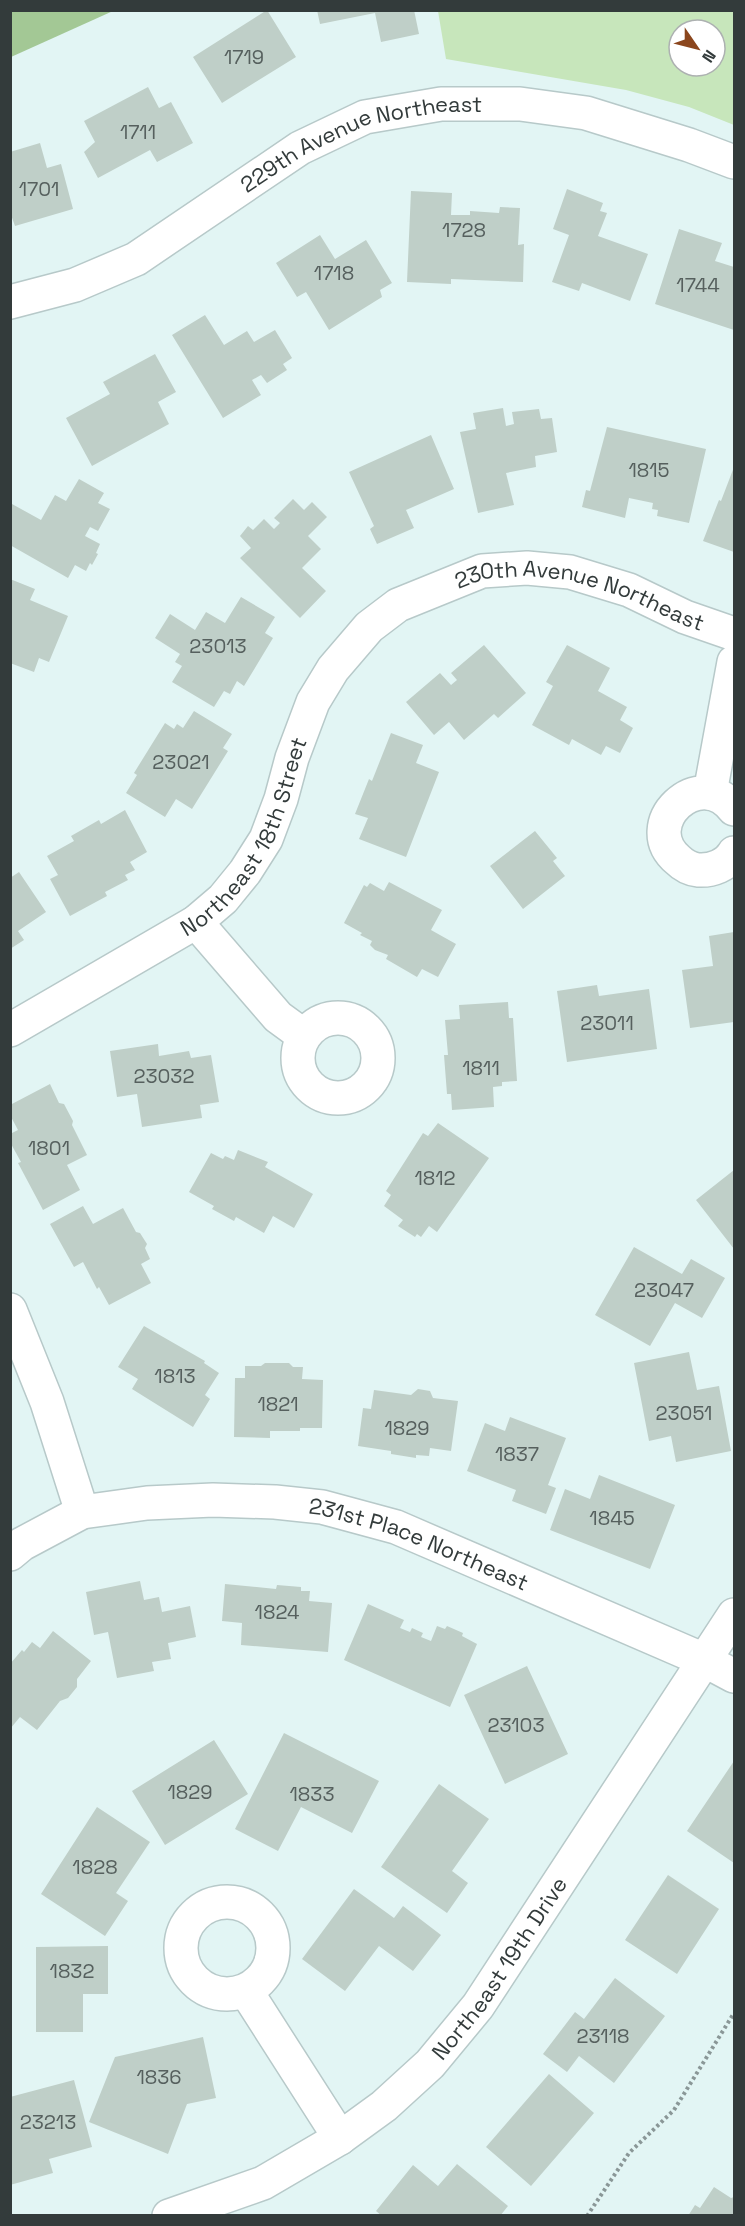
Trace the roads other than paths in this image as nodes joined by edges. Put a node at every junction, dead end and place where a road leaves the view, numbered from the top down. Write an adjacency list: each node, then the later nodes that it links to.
1 (735, 162): 2 (street, 229th Avenue Northeast)
2 (10, 302)
3 (425, 593): 4 (street, 230th Avenue Northeast); 8 (street, Northeast 18th Street)
4 (735, 634)
5 (735, 662): 6 (street)
6 (722, 801): 7 (street)
7 (735, 853)
8 (196, 922): 9 (street, Northeast 18th Street); 10 (street)
9 (10, 1030)
10 (304, 1036)
11 (10, 1310): 12 (street)
12 (82, 1512): 13 (street); 15 (street, 231st Place Northeast)
13 (10, 1554)
14 (735, 1615): 15 (street, Northeast 19th Drive)
15 (704, 1660): 16 (street, 231st Place Northeast); 18 (street, Northeast 19th Drive)
16 (735, 1676)
17 (246, 1991): 18 (street)
18 (340, 2138): 19 (street, Northeast 19th Drive)
19 (169, 2216)

